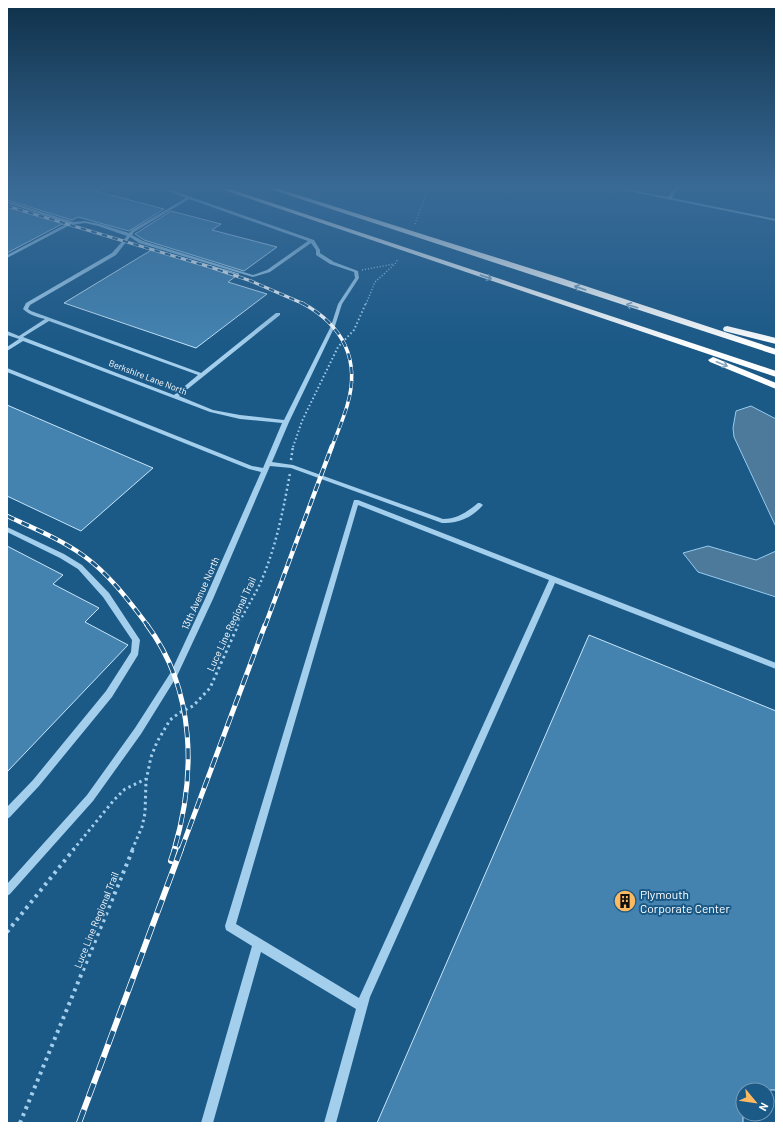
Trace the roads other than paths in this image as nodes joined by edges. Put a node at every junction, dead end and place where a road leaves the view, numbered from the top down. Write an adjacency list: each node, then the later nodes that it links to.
1 (312, 241): 23 (street, 13th Avenue North)
2 (37, 242): 8 (street)
3 (123, 242): 12 (street)
4 (141, 242): 5 (street)
5 (310, 242)
6 (381, 242): 10 (highway, one-way to 10)
7 (438, 242): 9 (highway, one-way to 7)
8 (7, 257)
9 (651, 312): 15 (highway); 17 (highway)
10 (594, 313): 19 (highway); 21 (highway, one-way to 21)
11 (278, 314): 20 (street)
12 (49, 320): 14 (street); 20 (street)
13 (7, 333): 14 (street, Berkshire Lane North)
14 (21, 339): 16 (street); 22 (street, Berkshire Lane North)
15 (776, 341)
16 (7, 349)
17 (776, 352)
18 (7, 370): 24 (street)
19 (776, 374)
20 (202, 375): 22 (street)
21 (776, 386)
22 (175, 397): 23 (street, Berkshire Lane North)
23 (286, 422): 24 (street, 13th Avenue North)
24 (267, 467): 25 (street); 30 (street, 13th Avenue North)
25 (480, 505)
26 (7, 529): 29 (street)
27 (553, 579): 28 (street); 31 (street); 32 (street)
28 (776, 666)
29 (7, 814)
30 (7, 891)
31 (258, 944): 32 (street); 33 (street)
32 (362, 1006): 34 (street)
33 (207, 1123)
34 (330, 1123)

